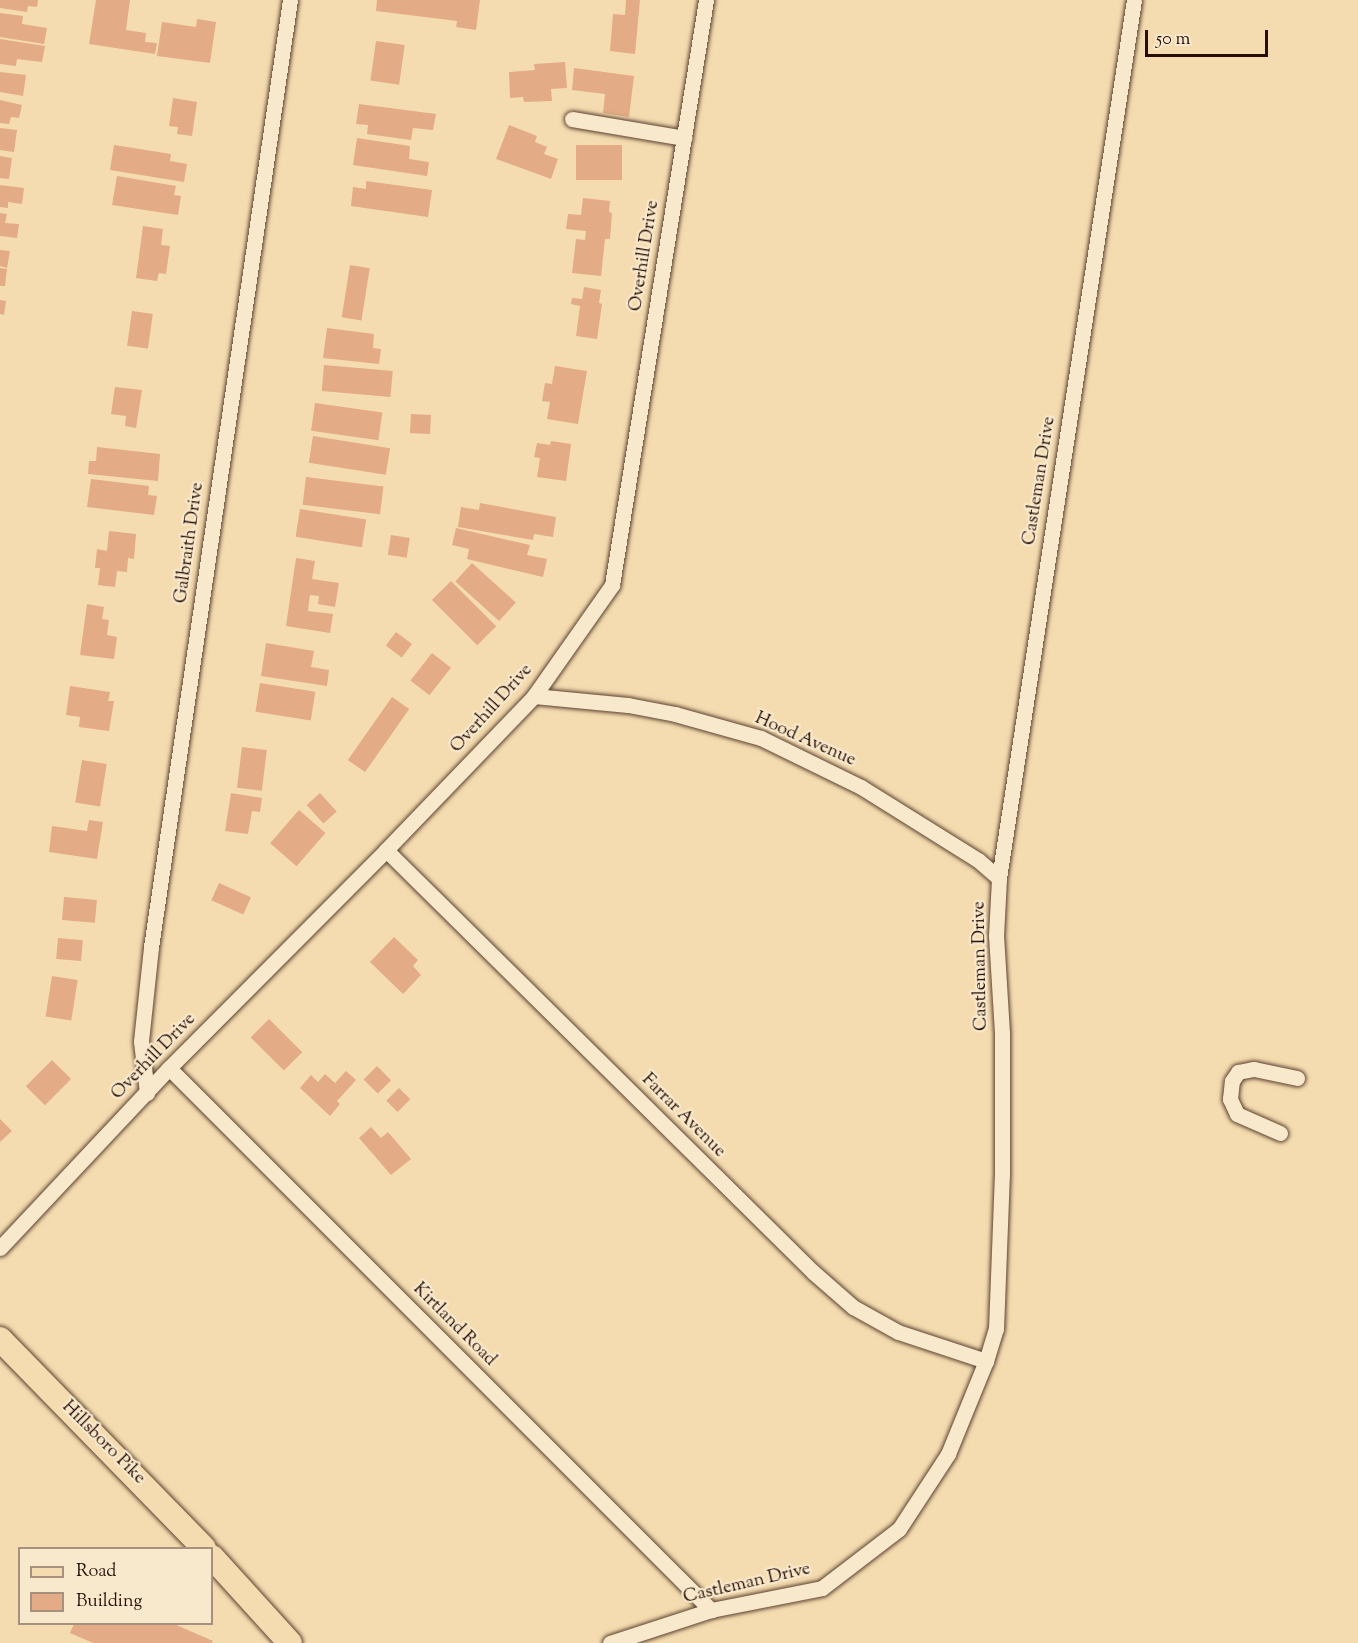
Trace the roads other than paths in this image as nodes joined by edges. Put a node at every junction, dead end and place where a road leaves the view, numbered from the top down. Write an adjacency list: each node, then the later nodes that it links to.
1 (290, 0): 11 (street, Galbraith Drive)
2 (706, 0): 5 (street, Overhill Drive)
3 (1134, 0): 8 (street, Castleman Drive)
4 (572, 119): 5 (street)
5 (684, 138): 6 (street, Overhill Drive)
6 (534, 696): 7 (street, Overhill Drive); 8 (street, Hood Avenue)
7 (386, 850): 9 (street, Overhill Drive); 15 (street, Farrar Avenue)
8 (999, 878): 15 (street, Castleman Drive)
9 (169, 1068): 11 (street, Overhill Drive); 18 (street, Kirtland Road)
10 (1297, 1078): 12 (street)
11 (147, 1093): 13 (street, Overhill Drive)
12 (1280, 1133)
13 (0, 1248)
14 (0, 1340): 16 (main road, Hillsboro Pike)
15 (986, 1361): 18 (street, Castleman Drive)
16 (203, 1547)
17 (213, 1558): 19 (main road)
18 (711, 1610): 20 (street, Castleman Drive)
19 (290, 1643)
20 (610, 1643)

